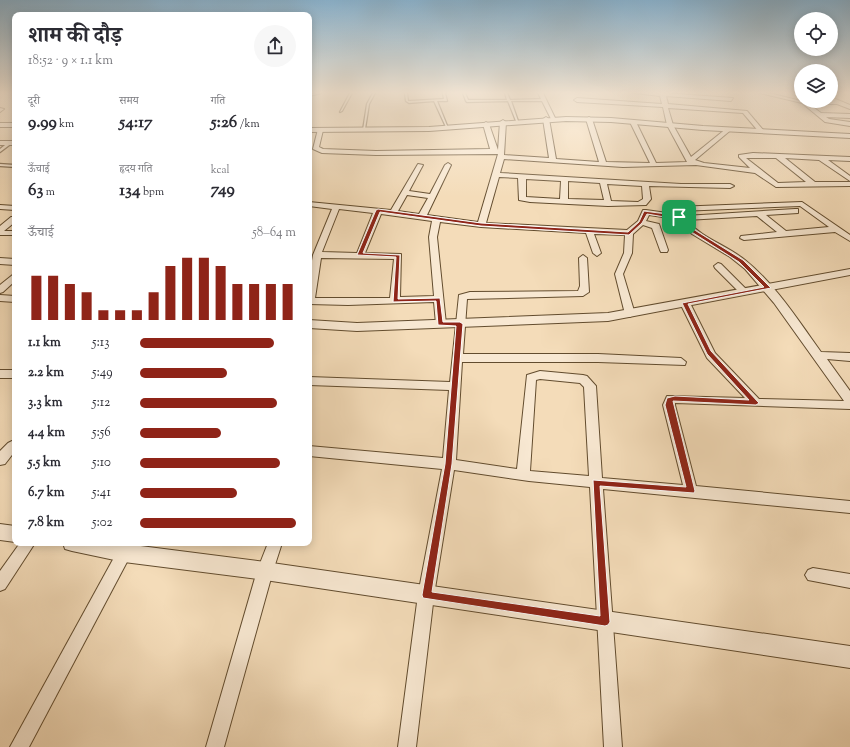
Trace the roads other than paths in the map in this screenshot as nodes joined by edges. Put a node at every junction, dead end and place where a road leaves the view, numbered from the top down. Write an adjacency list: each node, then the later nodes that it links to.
1 (411, 128): 10 (street)
2 (487, 128): 20 (street)
3 (503, 128): 21 (street)
4 (550, 128): 24 (street)
5 (592, 128): 27 (street)
6 (635, 128): 30 (street)
7 (672, 128): 26 (street)
8 (712, 128): 11 (street)
9 (758, 128): 14 (street)
10 (364, 129): 13 (street)
11 (729, 129): 14 (street); 26 (street)
12 (312, 130): 13 (street)
13 (320, 130): 20 (street)
14 (761, 131): 15 (street)
15 (850, 136)
16 (0, 143): 17 (street)
17 (12, 143)
18 (12, 144): 19 (lane)
19 (0, 151)
20 (494, 151): 21 (street)
21 (501, 155): 24 (street); 34 (street)
22 (778, 156): 23 (street); 33 (street); 41 (street)
23 (821, 158): 25 (street); 37 (street)
24 (552, 160): 27 (street)
25 (850, 160)
26 (693, 162): 30 (street); 33 (street)
27 (603, 163): 30 (street)
28 (420, 165): 43 (street)
29 (448, 165): 44 (street)
30 (654, 165)
31 (0, 166): 32 (lane)
32 (12, 166)
33 (757, 171): 41 (street)
34 (496, 175): 35 (street); 60 (street)
35 (522, 176): 36 (street); 45 (street)
36 (564, 179): 38 (street); 45 (street)
37 (850, 179)
38 (603, 181): 39 (street); 47 (street)
39 (645, 184): 42 (street); 47 (street)
40 (850, 184): 41 (street)
41 (814, 185)
42 (730, 186)
43 (405, 193): 44 (street); 53 (street)
44 (433, 197): 55 (street)
45 (564, 202): 47 (street)
46 (312, 204): 48 (street)
47 (608, 204)
48 (337, 206): 51 (street); 71 (street)
49 (0, 207): 50 (street)
50 (12, 208)
51 (378, 210): 53 (street); 72 (street)
52 (811, 210): 54 (street); 56 (street); 61 (street)
53 (393, 213): 55 (street)
54 (758, 213): 56 (street); 66 (street)
55 (422, 217): 57 (street)
56 (679, 217): 59 (street); 80 (street)
57 (436, 220): 60 (street); 85 (street)
58 (12, 221): 62 (street)
59 (641, 222): 65 (street); 69 (street)
60 (481, 225): 63 (street)
61 (836, 229): 66 (street); 68 (street)
62 (1, 230): 64 (street)
63 (589, 230): 65 (street); 70 (street)
64 (12, 232)
65 (629, 233): 89 (street)
66 (784, 234): 67 (street)
67 (744, 238)
68 (850, 238)
69 (664, 250)
70 (597, 253)
71 (317, 255): 72 (street); 79 (street)
72 (360, 255): 86 (street)
73 (583, 258): 92 (street)
74 (0, 261): 75 (street)
75 (12, 262)
76 (718, 266): 82 (street)
77 (850, 272): 80 (street)
78 (12, 279): 81 (street)
79 (312, 284)
80 (768, 288): 82 (street); 93 (street)
81 (0, 290)
82 (744, 292): 88 (street)
83 (0, 298): 84 (street)
84 (12, 299)
85 (438, 299): 86 (street); 91 (street)
86 (395, 300): 87 (street)
87 (312, 301)
88 (685, 303): 89 (street); 102 (street)
89 (630, 314): 92 (street)
90 (312, 324): 91 (street)
91 (440, 324): 92 (street)
92 (460, 324): 95 (street)
93 (819, 355): 94 (street); 101 (street)
94 (850, 357)
95 (458, 358): 96 (street); 100 (street)
96 (681, 362)
97 (0, 374): 98 (street)
98 (12, 374)
99 (312, 381): 100 (street)
100 (456, 386): 107 (street)
101 (850, 400)
102 (756, 403): 103 (street); 110 (street)
103 (850, 405)
104 (9, 446): 106 (street)
105 (312, 451): 107 (street)
106 (0, 460)
107 (449, 464): 108 (street); 122 (street)
108 (523, 475): 109 (street); 109 (street)
109 (596, 482): 110 (street); 123 (street)
110 (691, 491): 111 (street)
111 (850, 507)
112 (0, 532): 113 (street)
113 (12, 534)
114 (26, 546): 121 (street)
115 (105, 546): 117 (street)
116 (274, 546): 118 (street)
117 (127, 548): 118 (street); 125 (street)
118 (265, 571): 122 (street); 126 (street)
119 (813, 575): 120 (street)
120 (850, 580)
121 (0, 584)
122 (426, 595): 123 (street); 127 (street)
123 (605, 622): 124 (street); 128 (street)
124 (850, 657)
125 (19, 747)
126 (215, 747)
127 (407, 747)
128 (613, 747)

